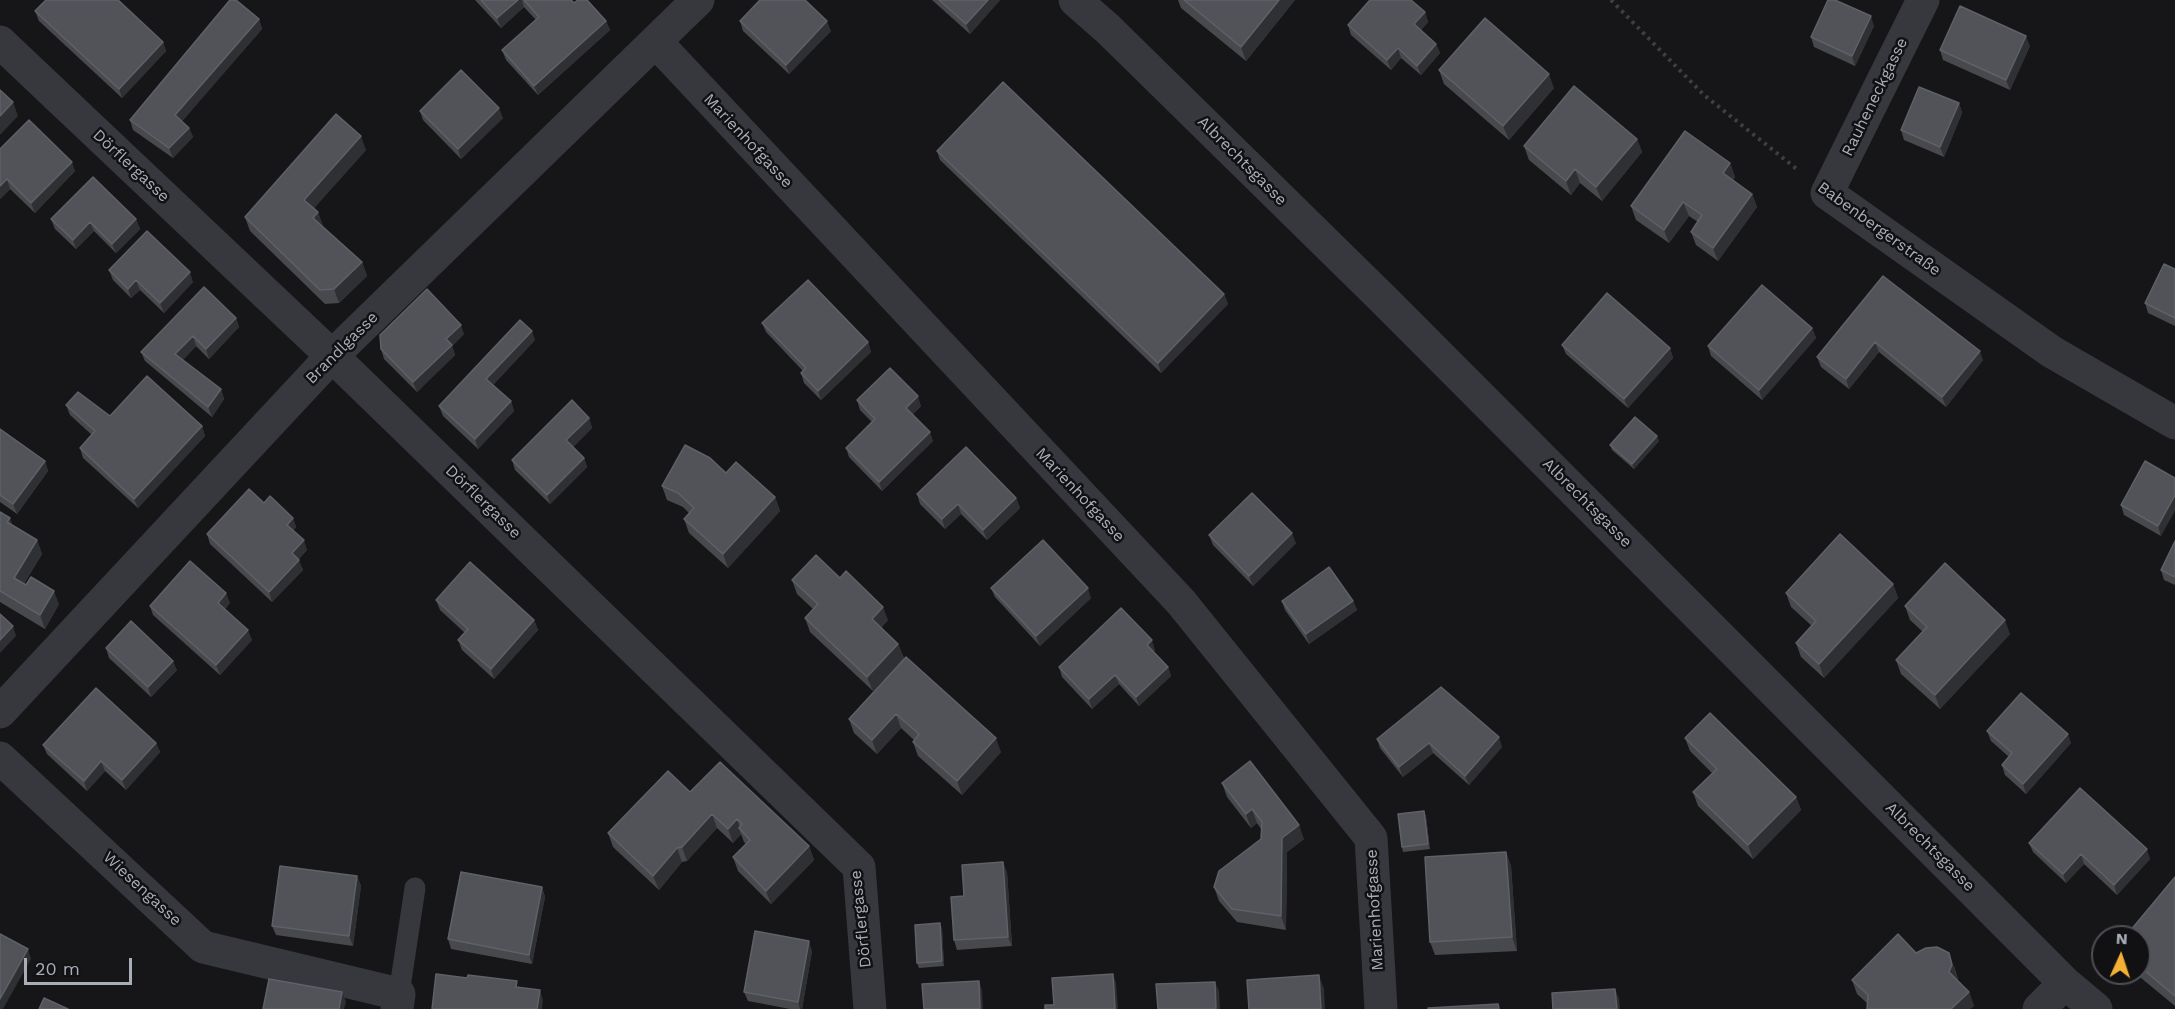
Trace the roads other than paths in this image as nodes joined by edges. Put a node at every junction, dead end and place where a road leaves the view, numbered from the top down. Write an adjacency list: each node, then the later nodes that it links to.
1 (698, 0): 5 (street, Brandlgasse)
2 (1075, 0): 12 (street, Albrechtsgasse)
3 (1923, 0): 6 (street, Rauheneckgasse)
4 (0, 42): 7 (street, Dörflergasse)
5 (656, 42): 7 (street, Brandlgasse); 15 (street, Marienhofgasse)
6 (1827, 193): 8 (street, Babenbergerstraße)
7 (332, 356): 9 (street, Brandlgasse); 14 (street, Dörflergasse)
8 (2175, 423)
9 (0, 712)
10 (0, 758): 13 (street, Wiesengasse)
11 (415, 888): 13 (lane)
12 (2066, 983): 16 (street); 17 (street, Albrechtsgasse)
13 (398, 1001)
14 (870, 1009)
15 (1381, 1009)
16 (2040, 1009)
17 (2096, 1009)

